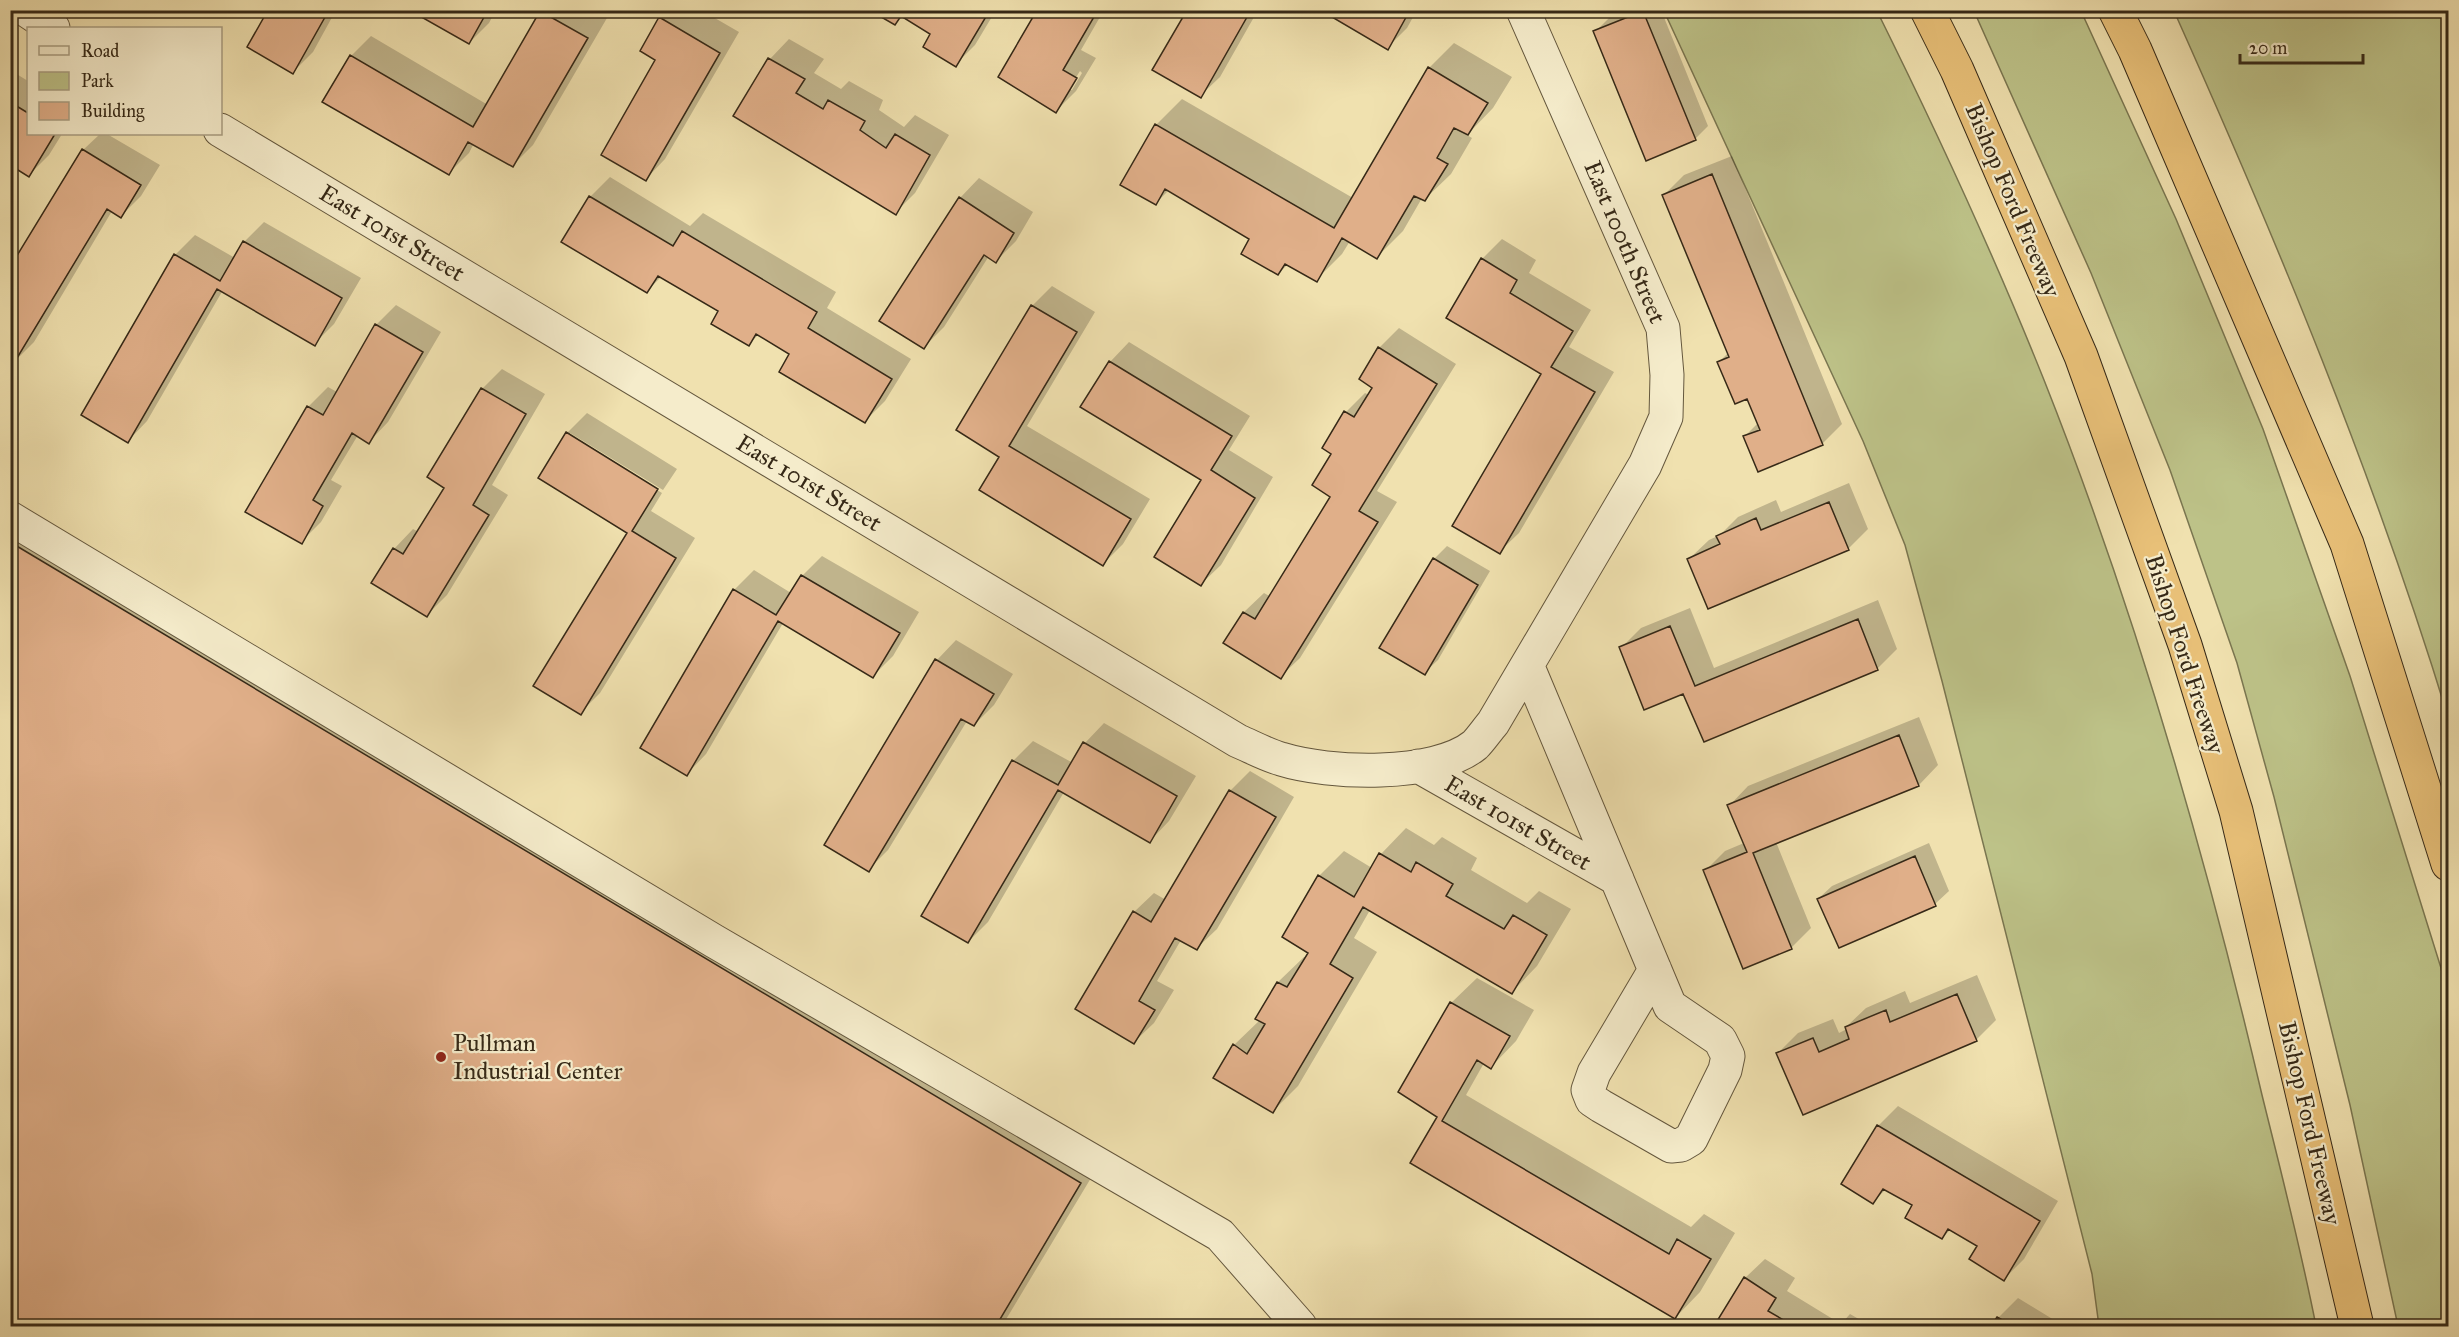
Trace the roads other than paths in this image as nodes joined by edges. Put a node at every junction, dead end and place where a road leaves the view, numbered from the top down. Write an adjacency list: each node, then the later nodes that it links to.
1 (26, 10): 5 (street)
2 (1523, 10): 8 (street, East 100th Street)
3 (1927, 10): 14 (highway, Bishop Ford Freeway)
4 (2115, 10): 10 (highway)
5 (52, 27)
6 (222, 131): 9 (street, East 101st Street)
7 (10, 518): 13 (street)
8 (1528, 667): 9 (street, East 101st Street); 11 (street)
9 (1418, 766): 11 (street, East 101st Street)
10 (2448, 864)
11 (1617, 879): 12 (street)
12 (1655, 970): 12 (street)
13 (1300, 1326)
14 (2357, 1326)

